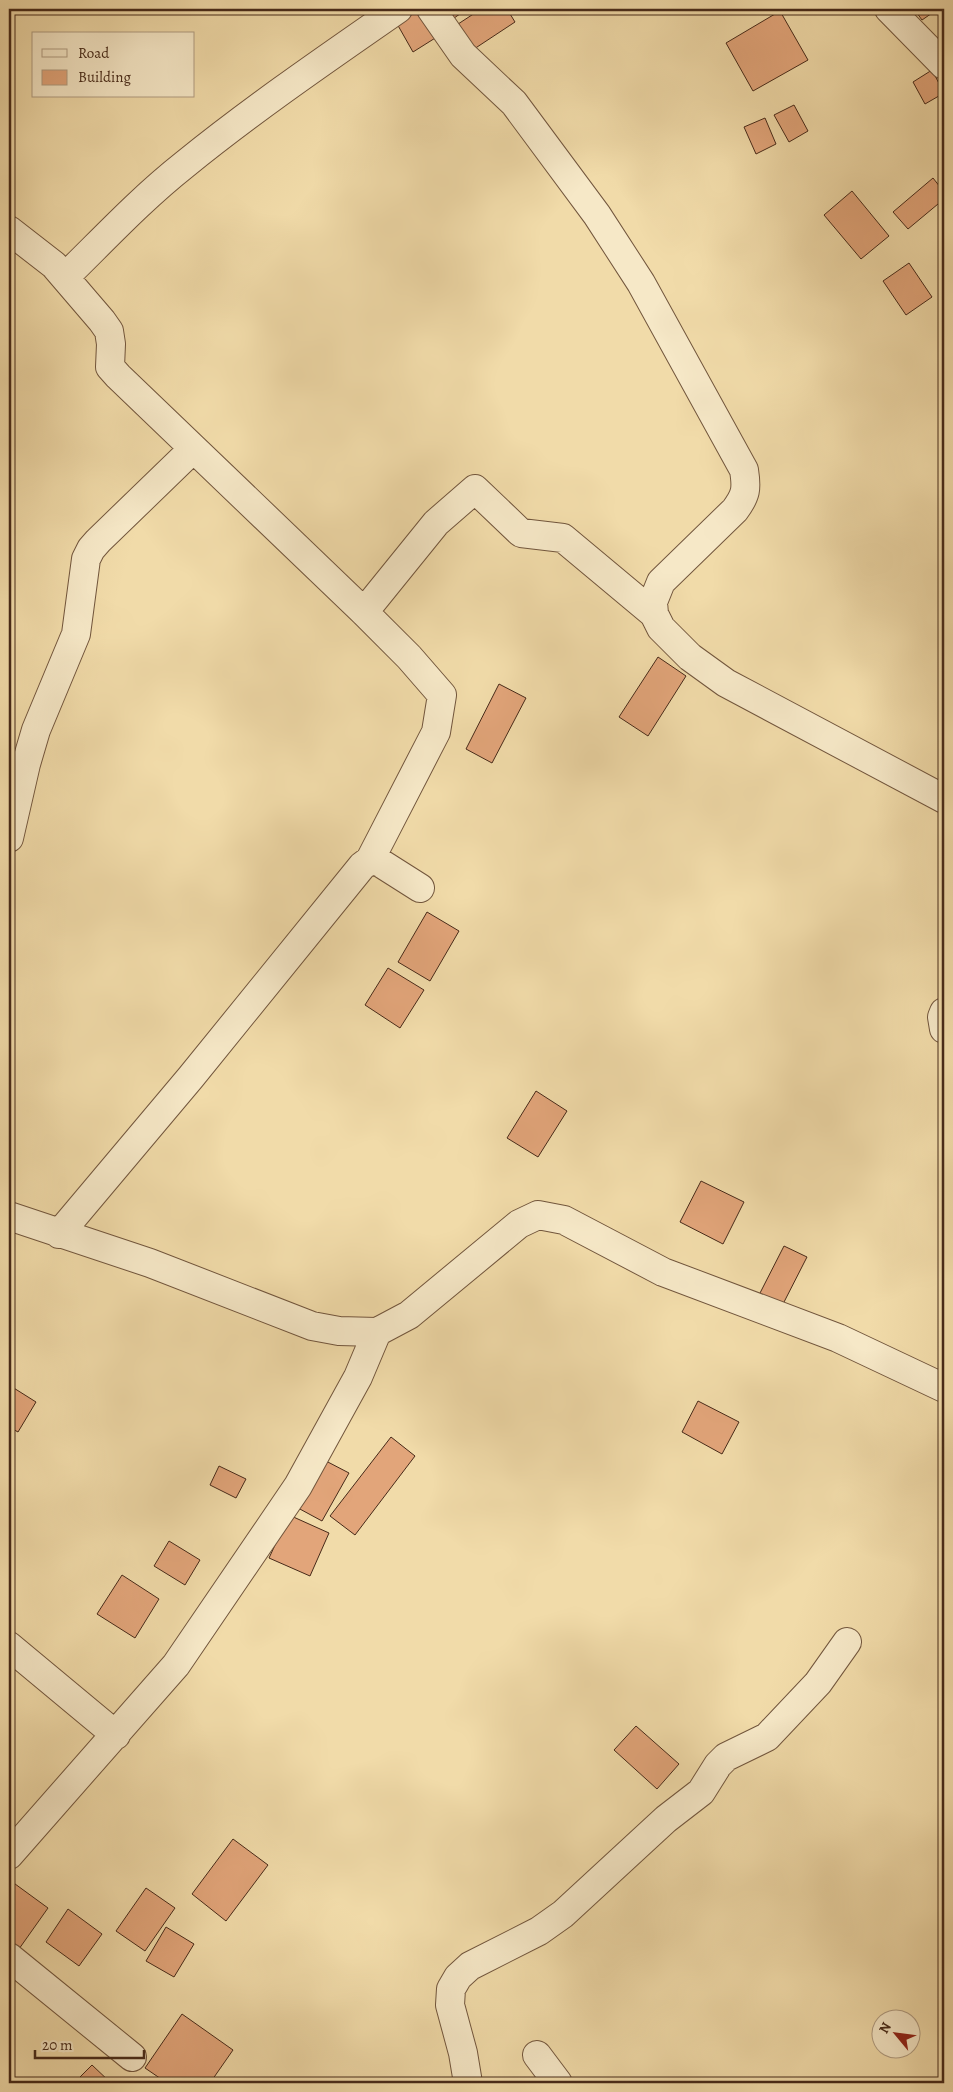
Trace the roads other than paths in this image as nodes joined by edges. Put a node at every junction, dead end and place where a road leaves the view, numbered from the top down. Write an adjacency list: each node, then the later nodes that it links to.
1 (398, 9): 6 (street)
2 (432, 9): 9 (street)
3 (889, 9): 4 (street)
4 (944, 65)
5 (9, 230): 6 (street)
6 (66, 277): 7 (street)
7 (193, 449): 8 (street); 11 (street)
8 (364, 612): 9 (street); 12 (street)
9 (654, 614): 10 (street)
10 (944, 800)
11 (9, 838)
12 (370, 860): 13 (street); 17 (street)
13 (420, 888)
14 (944, 1012): 15 (street)
15 (944, 1029)
16 (9, 1216): 17 (street)
17 (59, 1234): 18 (street)
18 (377, 1332): 19 (street); 22 (street)
19 (944, 1388)
20 (847, 1642): 27 (street)
21 (9, 1646): 22 (street)
22 (116, 1735): 23 (street)
23 (9, 1855)
24 (9, 1957): 26 (street)
25 (537, 2055): 28 (street)
26 (132, 2057)
27 (468, 2083)
28 (558, 2083)

